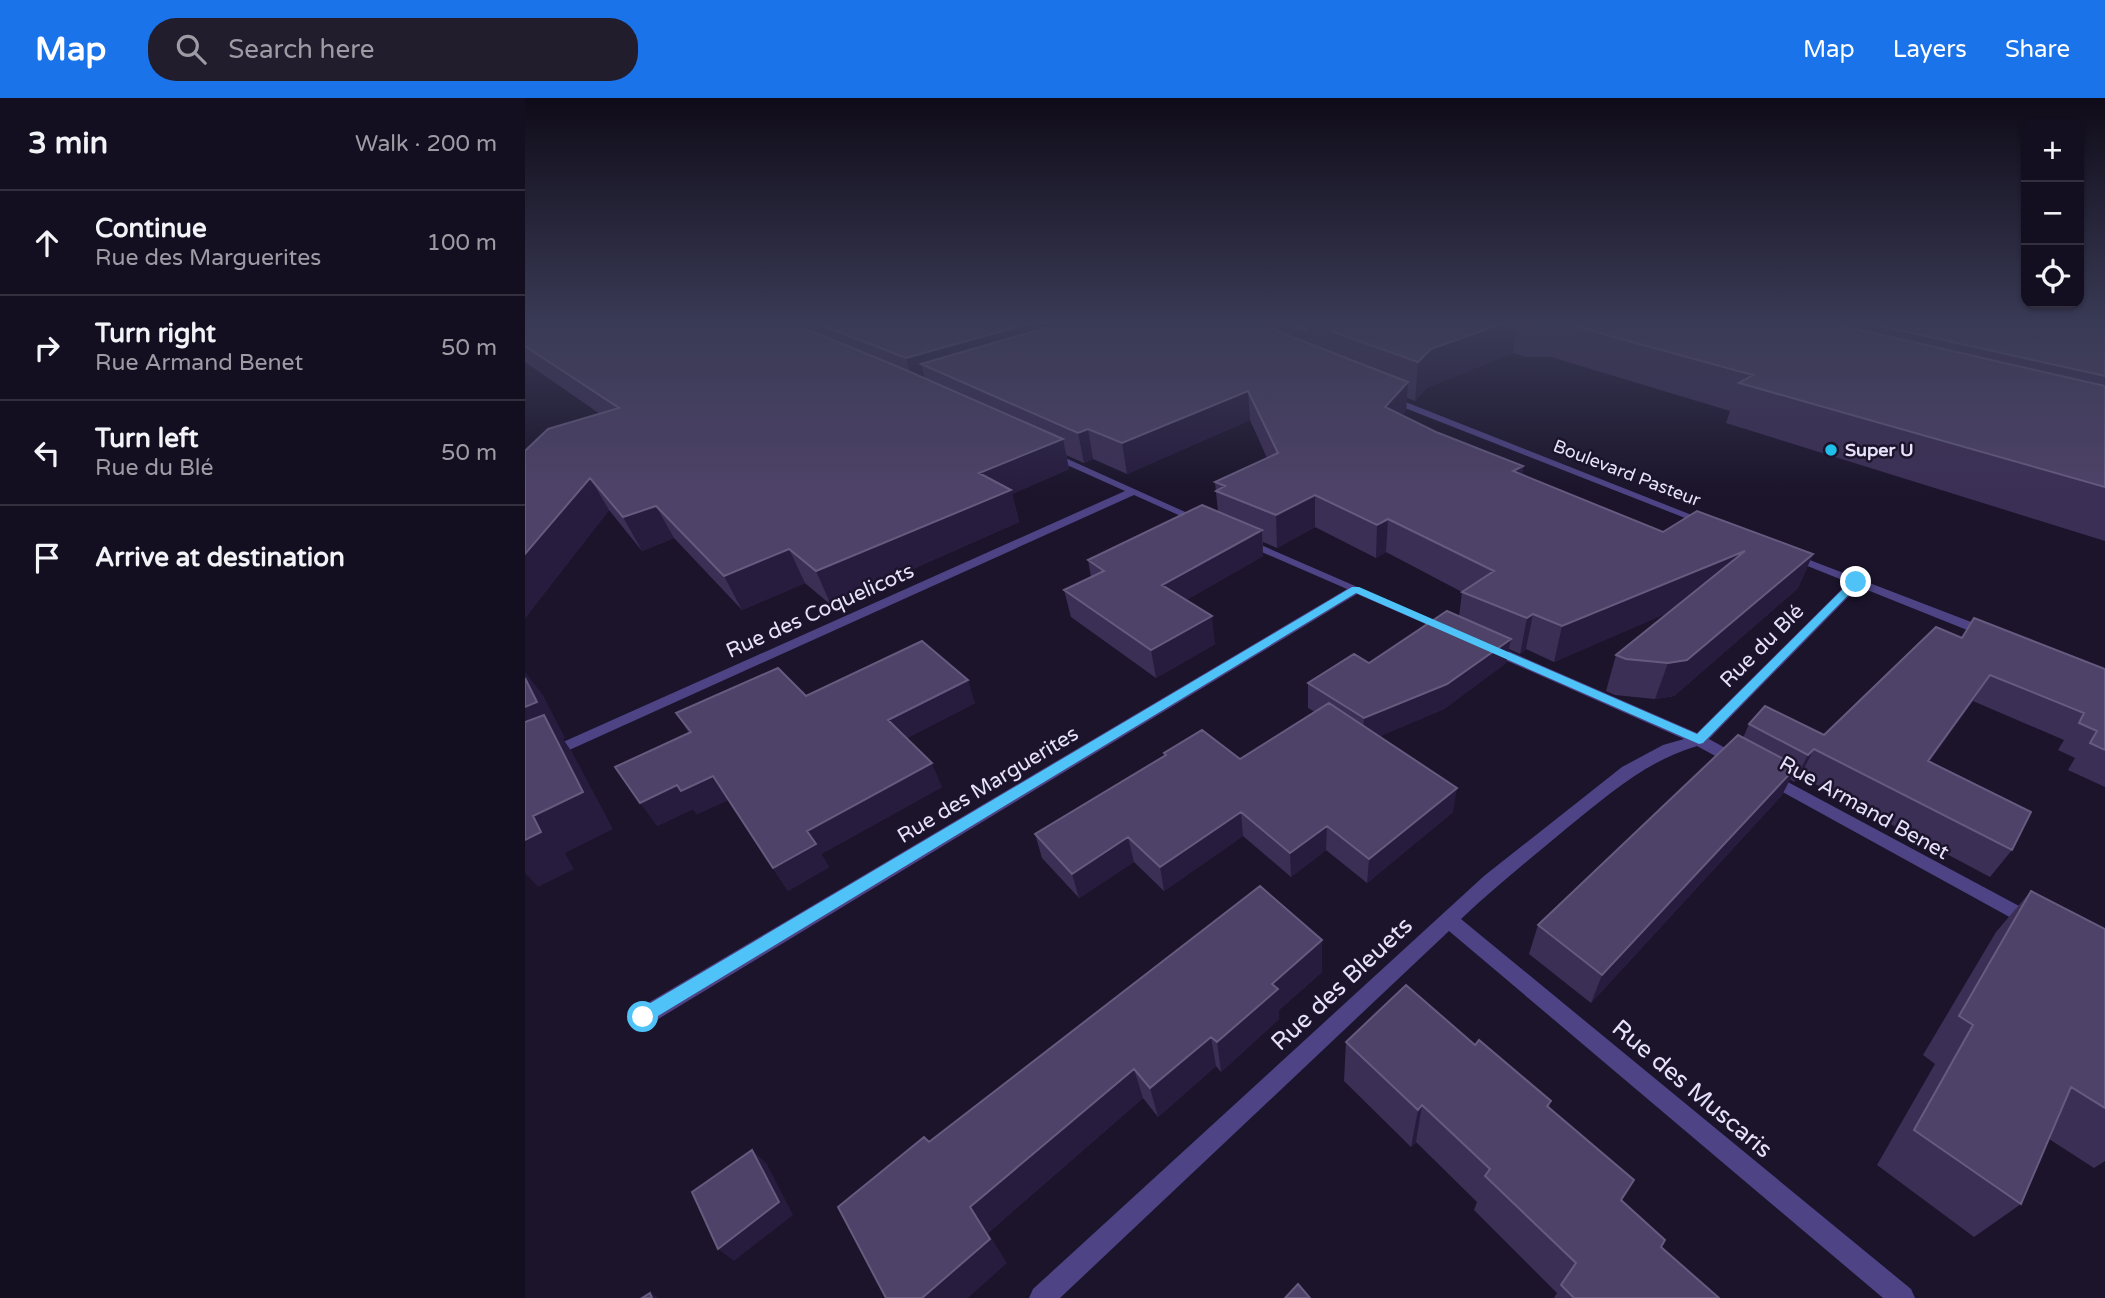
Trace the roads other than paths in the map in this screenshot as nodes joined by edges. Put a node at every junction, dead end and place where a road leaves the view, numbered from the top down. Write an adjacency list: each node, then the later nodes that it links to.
1 (1376, 393): 5 (street, Boulevard Pasteur)
2 (1035, 447): 3 (street)
3 (1132, 492): 4 (street); 14 (street, Rue des Coquelicots)
4 (1207, 524)
5 (1715, 526)
6 (1232, 535): 9 (street)
7 (1778, 551): 8 (street)
8 (1856, 582): 11 (street); 13 (street, Rue du Blé)
9 (1356, 589): 10 (street); 17 (street, Rue des Marguerites)
10 (1455, 632)
11 (1993, 636)
12 (1480, 643): 13 (street, Rue Armand Benet)
13 (1699, 740): 15 (street, Rue des Bleuets); 16 (street, Rue Armand Benet)
14 (525, 765)
15 (1449, 920): 18 (street, Rue des Bleuets); 19 (street, Rue des Muscaris)
16 (2045, 929)
17 (643, 1017)
18 (1042, 1298)
19 (1902, 1298)

